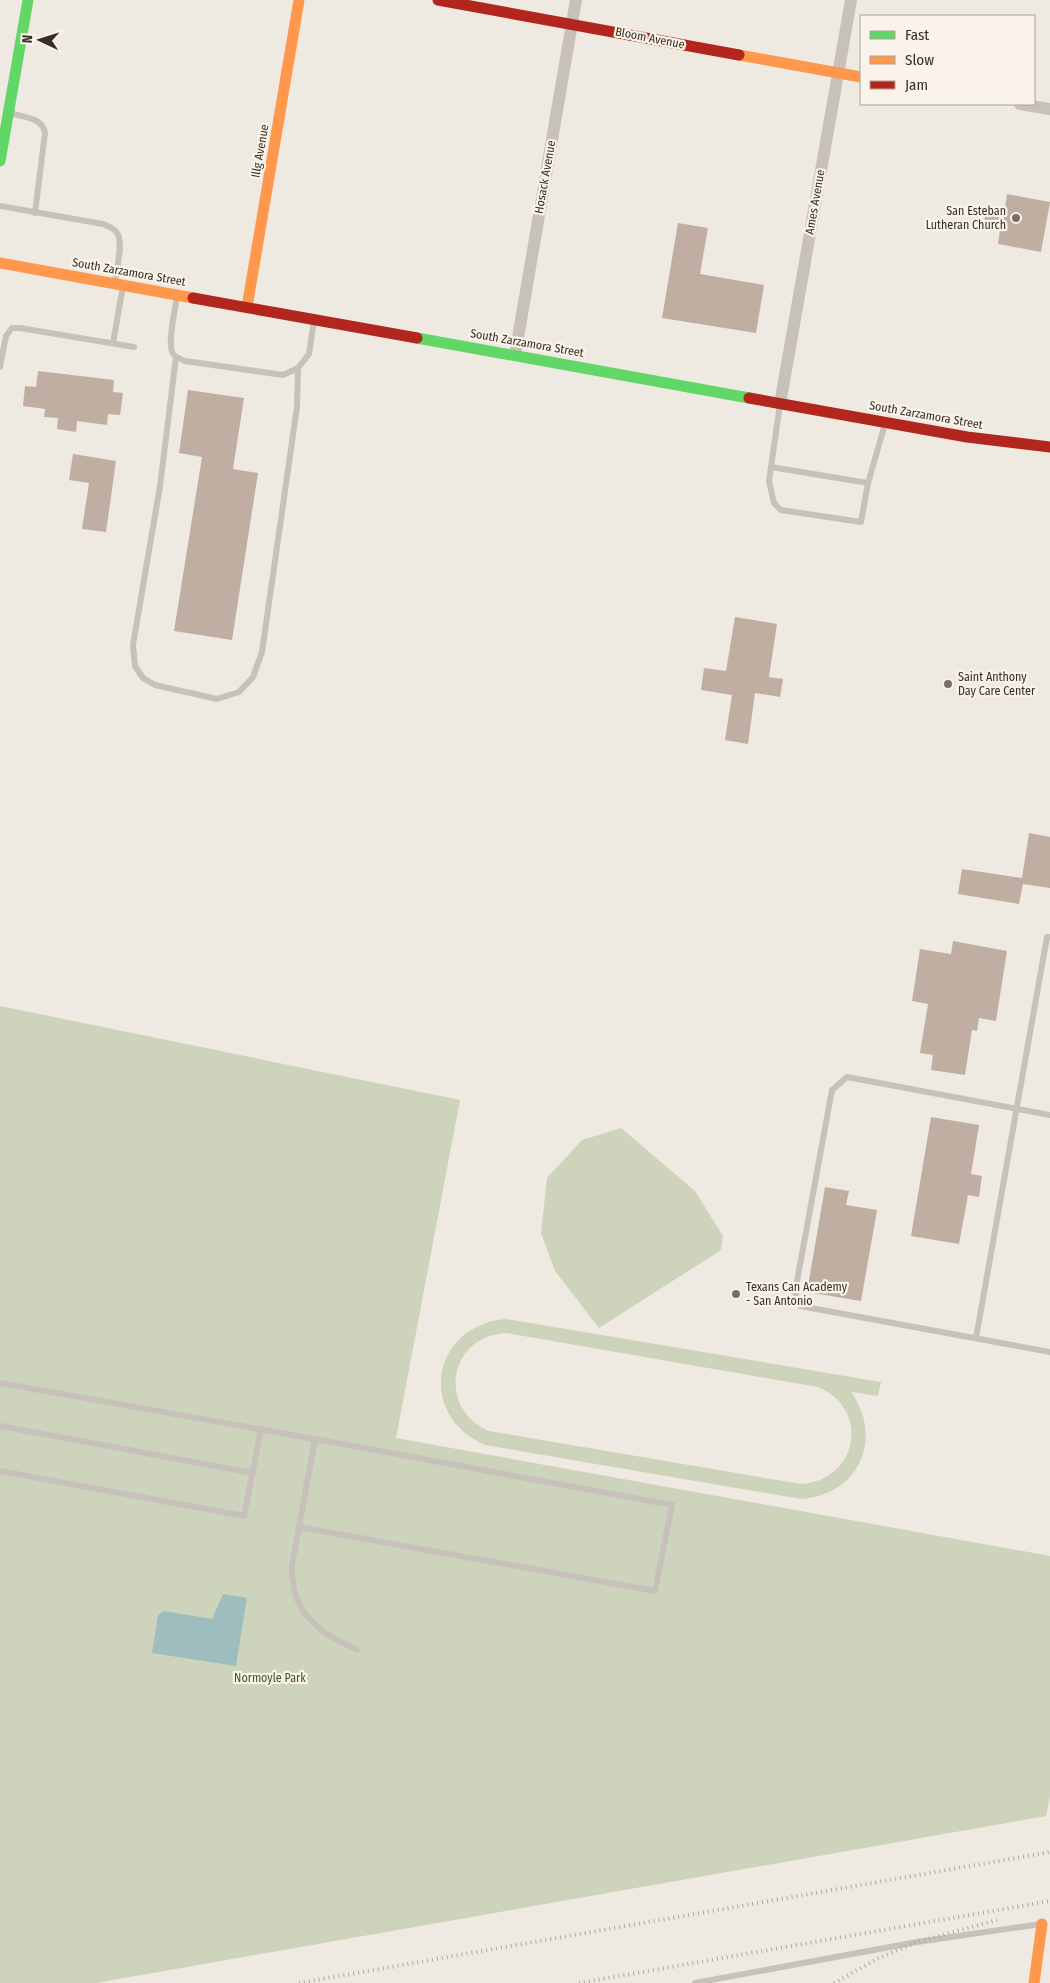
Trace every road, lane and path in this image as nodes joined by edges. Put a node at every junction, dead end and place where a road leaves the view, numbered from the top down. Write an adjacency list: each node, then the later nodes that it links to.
1 (28, 0): 11 (main road)
2 (299, 0): 18 (main road, Illg Avenue)
3 (438, 0): 6 (main road, Bloom Avenue)
4 (576, 0): 6 (street, Hosack Avenue)
5 (851, 0): 7 (street, Ames Avenue)
6 (572, 23): 7 (main road, Bloom Avenue); 22 (street, Hosack Avenue)
7 (838, 73): 8 (main road, Bloom Avenue); 26 (street, Ames Avenue)
8 (860, 77)
9 (1026, 105): 10 (street)
10 (1050, 109)
11 (8, 113): 12 (main road); 14 (lane)
12 (0, 161)
13 (0, 206): 14 (lane)
14 (35, 212): 16 (lane)
15 (0, 263): 16 (main road, South Zarzamora Street)
16 (119, 284): 17 (main road, South Zarzamora Street); 20 (lane)
17 (177, 294): 18 (main road, South Zarzamora Street); 23 (lane)
18 (247, 307): 19 (main road, South Zarzamora Street)
19 (314, 318): 22 (main road, South Zarzamora Street); 25 (lane)
20 (113, 343): 21 (lane); 24 (lane)
21 (134, 347)
22 (515, 355): 26 (main road, South Zarzamora Street)
23 (176, 357): 25 (lane); 25 (lane)
24 (0, 367)
25 (298, 368)
26 (780, 404): 27 (main road, South Zarzamora Street); 29 (lane)
27 (885, 423): 28 (main road, South Zarzamora Street); 30 (lane)
28 (1050, 445)
29 (770, 467): 30 (lane); 30 (lane)
30 (868, 483)
31 (1050, 937): 32 (lane)
32 (1017, 1109): 33 (lane); 34 (lane); 34 (lane)
33 (1050, 1115)
34 (976, 1338): 35 (lane)
35 (1050, 1352)
36 (0, 1383): 38 (lane)
37 (0, 1426): 41 (lane)
38 (261, 1429): 39 (lane); 41 (lane)
39 (315, 1439): 42 (lane); 42 (lane)
40 (0, 1470): 41 (lane)
41 (253, 1473)
42 (299, 1527): 43 (lane)
43 (357, 1650)
44 (1042, 1924): 45 (lane); 46 (main road)
45 (695, 1983)
46 (1034, 1983)

